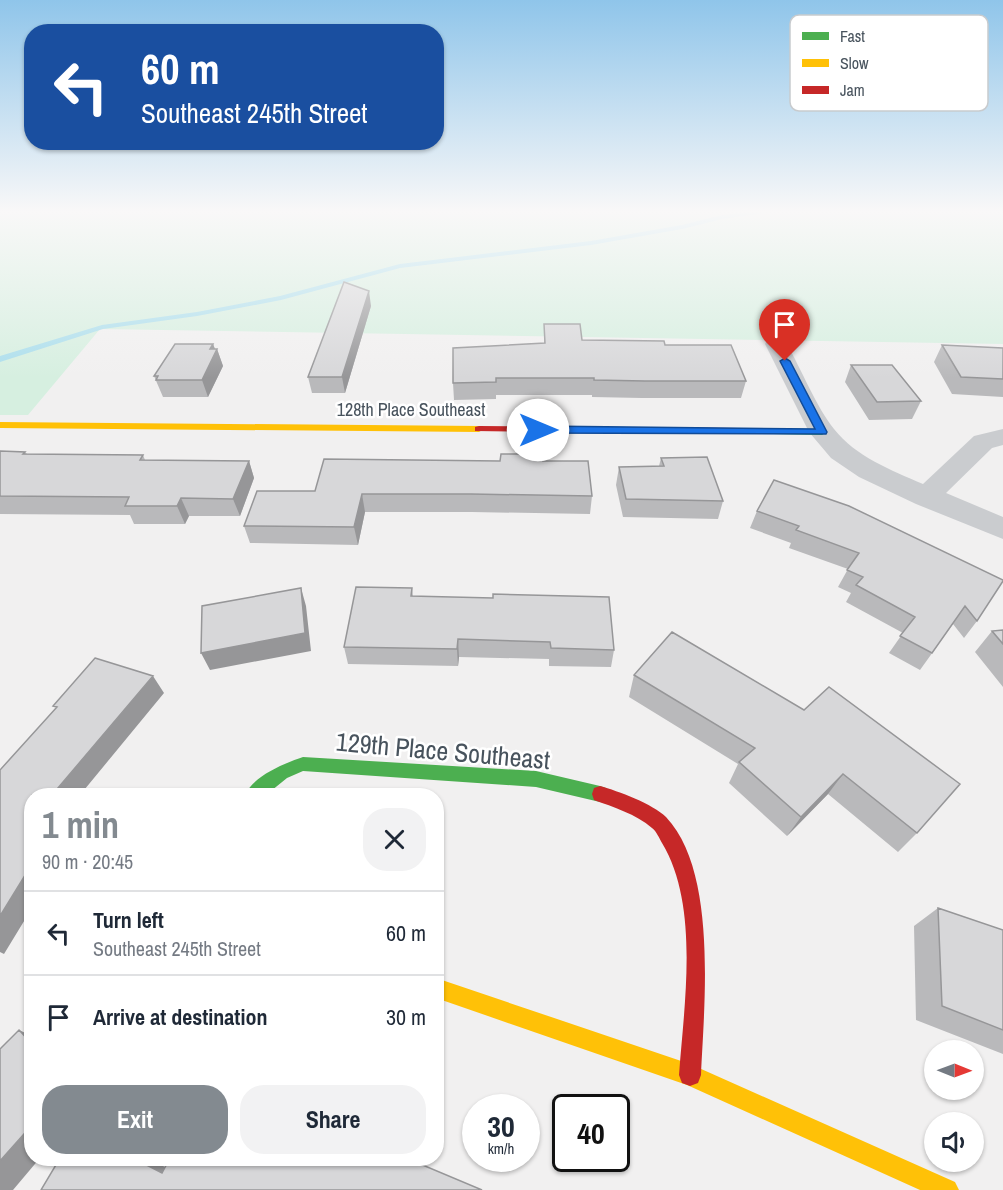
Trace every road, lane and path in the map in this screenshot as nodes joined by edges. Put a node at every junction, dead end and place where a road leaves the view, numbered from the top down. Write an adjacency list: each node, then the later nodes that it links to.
1 (776, 344): 3 (street)
2 (0, 425): 3 (street, 128th Place Southeast)
3 (822, 432): 5 (street)
4 (1003, 437): 5 (street)
5 (926, 497): 6 (street)
6 (1003, 529)
7 (262, 788): 9 (street, 129th Place Southeast)
8 (444, 991): 9 (street)
9 (690, 1075): 10 (street)
10 (947, 1190)

